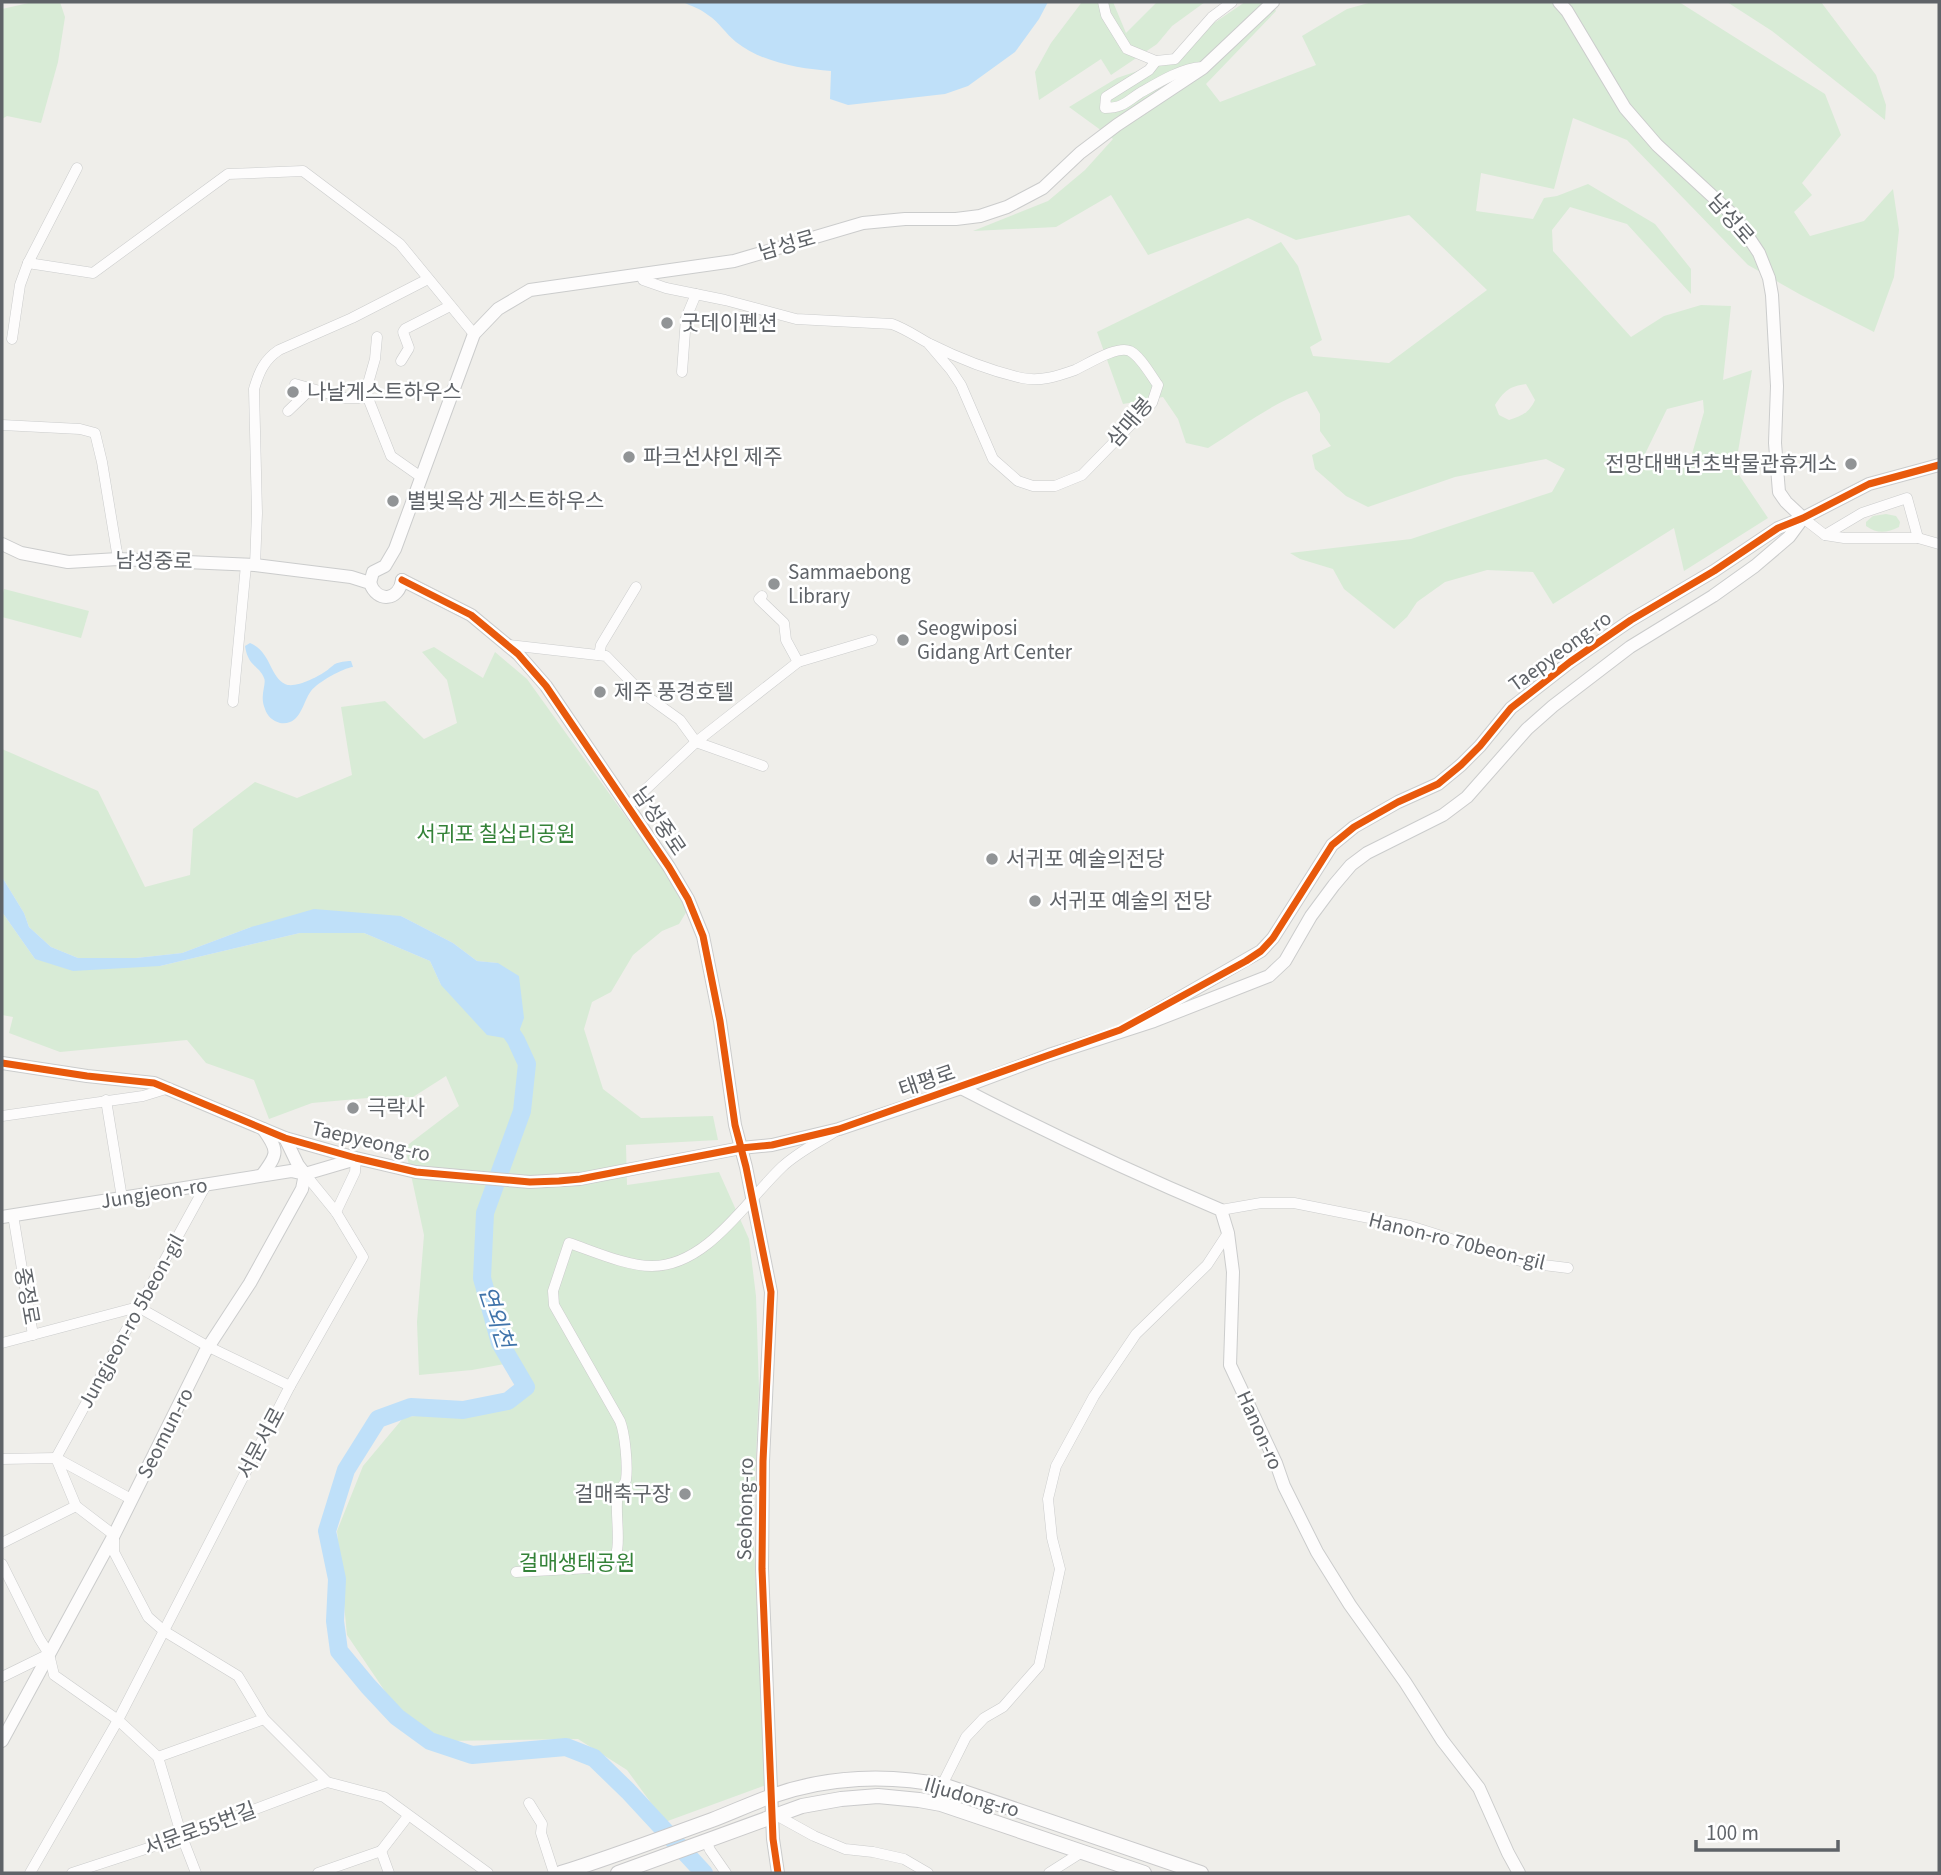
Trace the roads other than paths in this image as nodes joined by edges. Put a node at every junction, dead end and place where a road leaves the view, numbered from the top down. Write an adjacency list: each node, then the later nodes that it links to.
1 (1103, 2): 5 (street)
2 (1232, 2): 5 (street)
3 (1273, 2): 6 (street, 남성로)
4 (1559, 2): 26 (street, 남성로)
5 (1156, 61): 6 (street)
6 (1203, 68): 9 (street, 남성로)
7 (77, 168): 8 (street)
8 (28, 263): 10 (street); 15 (street)
9 (642, 274): 11 (street, 삼매봉); 13 (street, 남성로)
10 (428, 279): 12 (street); 32 (street)
11 (696, 294): 16 (street, 삼매봉); 18 (street)
12 (450, 306): 13 (street); 17 (street)
13 (474, 334): 25 (street, 남성로)
14 (377, 337): 21 (street)
15 (12, 340)
16 (928, 342): 16 (street, 삼매봉)
17 (401, 361)
18 (682, 372)
19 (295, 384): 20 (street)
20 (311, 389): 21 (street); 22 (street)
21 (368, 398): 25 (street)
22 (288, 411)
23 (2, 425): 31 (street)
24 (1939, 466): 26 (street, Taepyeong-ro)
25 (421, 477): 33 (street, 남성로)
26 (1803, 518): 27 (street); 46 (street, Taepyeong-ro); 46 (street, Taepyeong-ro)
27 (1825, 535): 28 (street); 28 (street)
28 (1918, 538): 30 (street)
29 (2, 544): 31 (street, 남성중로)
30 (1939, 544)
31 (118, 559): 32 (street, 남성중로)
32 (251, 565): 34 (street, 남성중로); 42 (street)
33 (390, 567): 34 (street); 35 (street)
34 (371, 579): 35 (street, 남성중로)
35 (401, 585): 39 (street, 남성중로)
36 (636, 587): 40 (street)
37 (762, 596): 41 (street)
38 (872, 640): 41 (street)
39 (509, 645): 40 (street); 45 (street, 남성중로)
40 (599, 655): 43 (street)
41 (798, 662): 43 (street)
42 (233, 702)
43 (696, 742): 44 (street); 45 (street)
44 (763, 766)
45 (628, 806): 55 (street, 남성중로)
46 (1120, 1030): 49 (street, 태평로)
47 (2, 1063): 48 (street, Taepyeong-ro)
48 (169, 1088): 50 (street); 52 (street, Taepyeong-ro)
49 (961, 1088): 53 (street, 태평로); 62 (street)
50 (106, 1100): 51 (street); 60 (street)
51 (2, 1116)
52 (263, 1128): 54 (street, Taepyeong-ro); 58 (street)
53 (839, 1129): 55 (street, 태평로); 61 (street)
54 (285, 1138): 56 (street, Taepyeong-ro); 57 (street)
55 (741, 1148): 56 (street, Taepyeong-ro); 61 (street, Seohong-ro)
56 (356, 1158): 57 (street); 63 (street)
57 (305, 1174): 58 (street, Jungjeon-ro); 63 (street); 70 (street, Seomun-ro)
58 (262, 1175): 59 (street, Jungjeon-ro)
59 (206, 1185): 60 (street, Jungjeon-ro); 67 (street, Jungjeon-ro 5beon-gil)
60 (122, 1198): 64 (street, Jungjeon-ro)
61 (753, 1199): 79 (street); 89 (street, Seohong-ro)
62 (1221, 1210): 65 (street, Hanon-ro); 66 (street, Hanon-ro 70beon-gil)
63 (336, 1212): 71 (street, 서문서로)
64 (7, 1216): 68 (street, 중정로)
65 (1228, 1233): 88 (street); 112 (street, Hanon-ro)
66 (1568, 1268)
67 (138, 1307): 68 (street); 70 (street); 72 (street, Jungjeon-ro 5beon-gil)
68 (33, 1335): 69 (street)
69 (2, 1343)
70 (209, 1347): 71 (street); 74 (street, Seomun-ro)
71 (290, 1386): 80 (street, 서문서로)
72 (56, 1458): 73 (street); 74 (street); 75 (street)
73 (2, 1459)
74 (131, 1499): 76 (street, Seomun-ro)
75 (76, 1506): 76 (street); 77 (street)
76 (114, 1535): 80 (street); 81 (street, Seomun-ro)
77 (2, 1543)
78 (2, 1564): 81 (street)
79 (516, 1572)
80 (164, 1631): 83 (street); 84 (street, 서문서로)
81 (49, 1654): 82 (street); 84 (street); 85 (street, Seomun-ro)
82 (2, 1677)
83 (264, 1719): 86 (street); 87 (street)
84 (118, 1720): 86 (street); 97 (street)
85 (2, 1741)
86 (158, 1757): 93 (street)
87 (327, 1782): 91 (street); 93 (street, 서문로55번길)
88 (942, 1785): 89 (main road, Iljudong-ro); 111 (main road, Iljudong-ro)
89 (772, 1796): 92 (street, Seohong-ro); 104 (main road, Iljudong-ro)
90 (529, 1804): 103 (street)
91 (408, 1816): 95 (street); 102 (street)
92 (774, 1816): 94 (main road, Iljudong-ro); 96 (main road, Iljudong-ro); 107 (street, Seohong-ro); 108 (street)
93 (182, 1837): 98 (street, 서문로55번길); 99 (street)
94 (706, 1841): 105 (main road, Iljudong-ro); 106 (street)
95 (381, 1851): 100 (street); 101 (street)
96 (1082, 1852): 109 (street); 110 (main road, Iljudong-ro)
97 (30, 1873)
98 (72, 1873)
99 (196, 1873)
100 (318, 1873)
101 (389, 1873)
102 (488, 1873)
103 (554, 1873)
104 (561, 1873)
105 (618, 1873)
106 (726, 1873)
107 (778, 1873)
108 (928, 1873)
109 (1049, 1873)
110 (1144, 1873)
111 (1201, 1873)
112 (1520, 1873)

